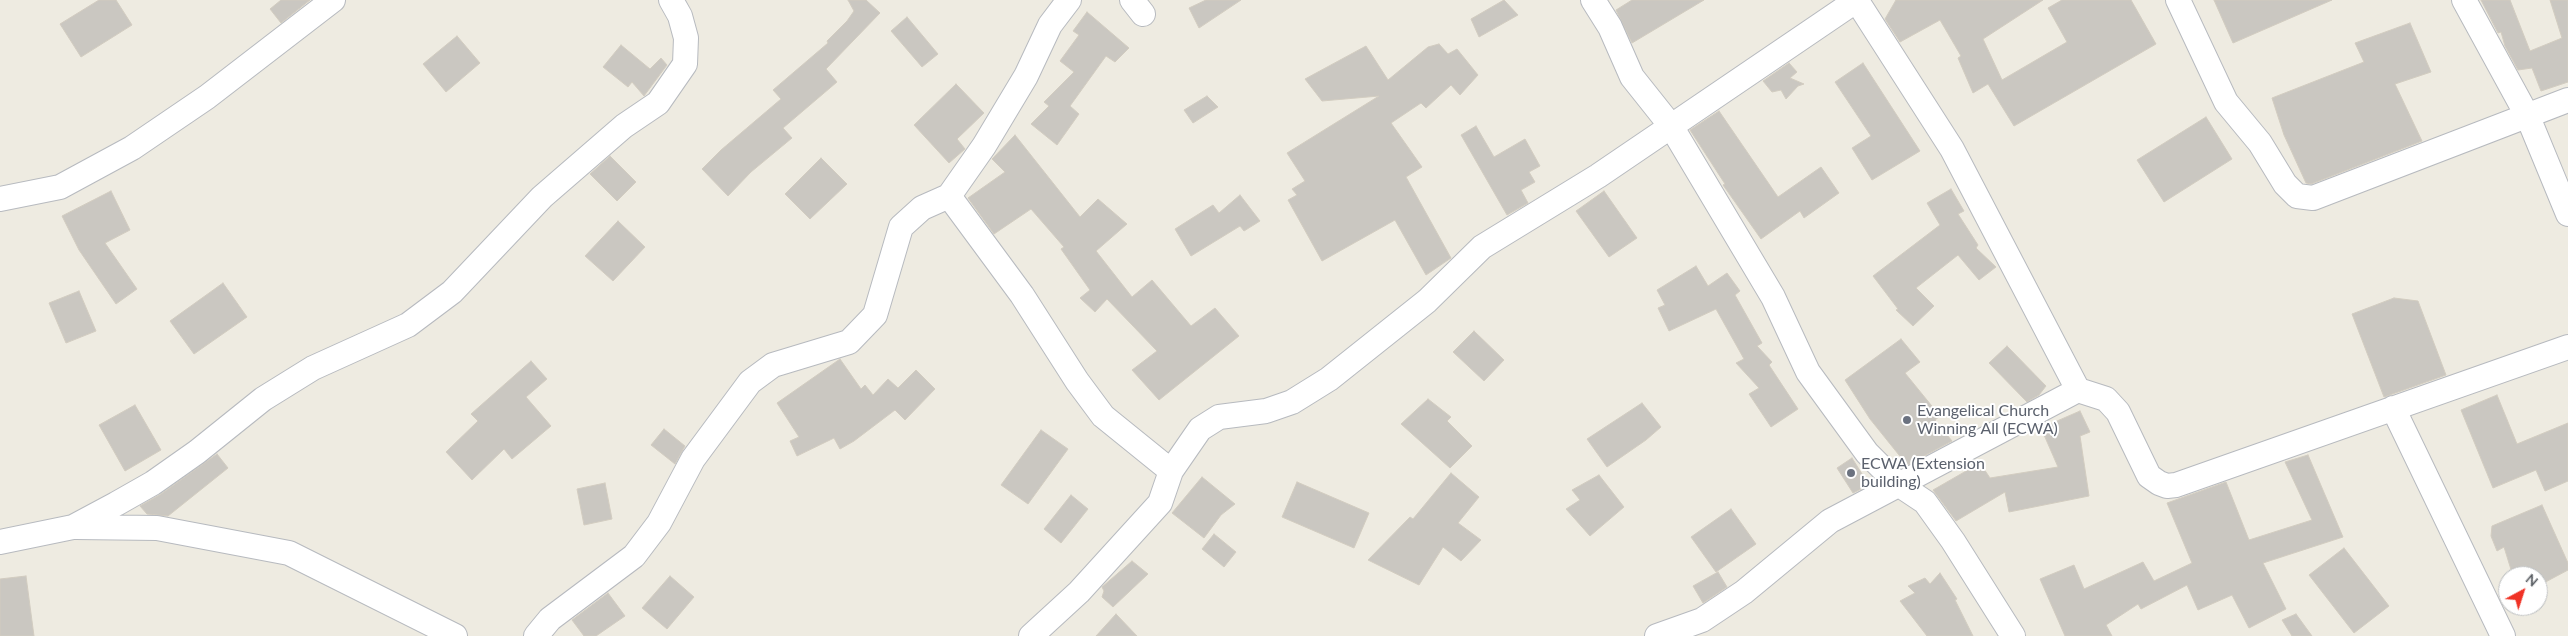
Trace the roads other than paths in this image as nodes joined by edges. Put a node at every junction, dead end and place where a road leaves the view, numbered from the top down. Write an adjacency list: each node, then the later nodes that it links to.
1 (333, 0): 12 (street)
2 (671, 0): 19 (street)
3 (1069, 0): 11 (street)
4 (1593, 0): 10 (street)
5 (1857, 0): 10 (street); 15 (street)
6 (2178, 0): 9 (street)
7 (2464, 0): 9 (street)
8 (2568, 100): 9 (street)
9 (2528, 116): 13 (street)
10 (1671, 126): 17 (street); 18 (street)
11 (949, 196): 17 (street); 24 (street)
12 (0, 199)
13 (2568, 214)
14 (2568, 347): 16 (street)
15 (2078, 390): 16 (street); 18 (street)
16 (2393, 408): 27 (street)
17 (1171, 471): 22 (street)
18 (1898, 484): 25 (street); 26 (street)
19 (73, 527): 20 (street); 21 (street)
20 (0, 542)
21 (423, 630): 23 (street)
22 (1035, 635)
23 (455, 636)
24 (536, 636)
25 (1657, 636)
26 (2012, 636)
27 (2503, 636)

